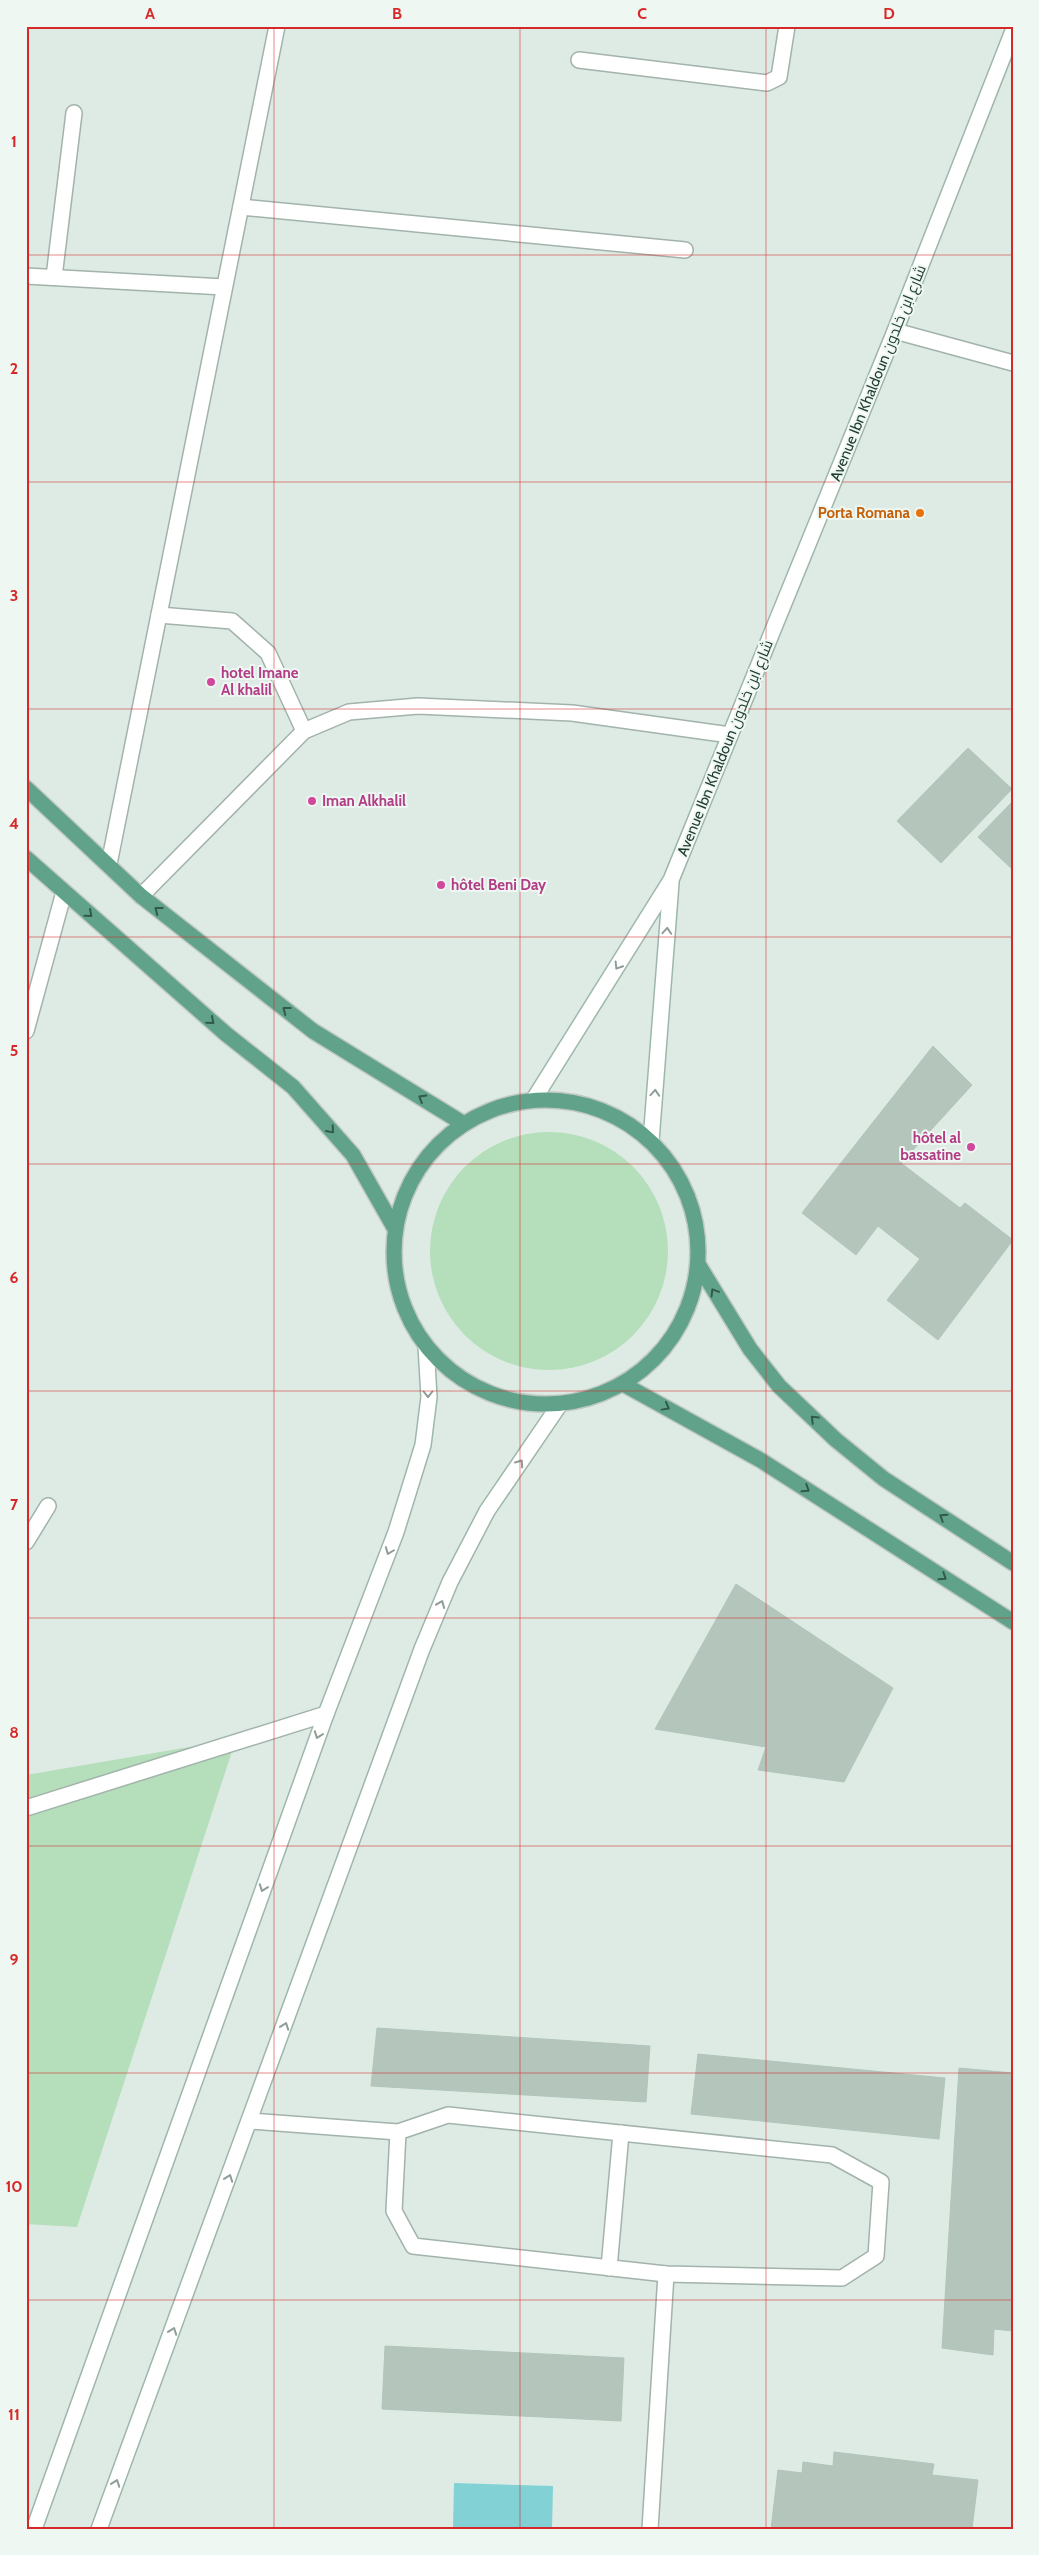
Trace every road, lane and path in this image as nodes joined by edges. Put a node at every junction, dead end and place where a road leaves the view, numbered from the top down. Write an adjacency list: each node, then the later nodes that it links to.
1 (277, 26): 6 (street)
2 (787, 26): 4 (street)
3 (1013, 31): 11 (street, Avenue Ibn Khaldoun شارع ابن خلدون)
4 (579, 60)
5 (74, 113): 9 (street)
6 (241, 207): 7 (street); 10 (street)
7 (685, 250)
8 (26, 276): 9 (street)
9 (54, 277): 10 (street)
10 (224, 287): 13 (street)
11 (895, 331): 12 (street); 15 (street, Avenue Ibn Khaldoun شارع ابن خلدون)
12 (1013, 363)
13 (159, 614): 14 (street); 18 (street)
14 (304, 731): 15 (street); 21 (street)
15 (730, 736): 19 (street, Avenue Ibn Khaldoun شارع ابن خلدون)
16 (26, 788): 18 (main road)
17 (26, 858): 20 (main road)
18 (109, 864): 21 (main road)
19 (671, 880): 24 (street, one-way to 24); 26 (street, one-way to 19)
20 (64, 892): 22 (street); 27 (main road, one-way to 27)
21 (141, 896): 25 (main road, one-way to 21)
22 (30, 1008): 23 (street)
23 (26, 1031)
24 (534, 1100): 25 (main road); 26 (main road)
25 (464, 1124): 27 (main road)
26 (651, 1141): 28 (main road)
27 (396, 1229): 29 (main road)
28 (698, 1264): 30 (main road); 34 (main road, one-way to 28)
29 (426, 1346): 31 (main road); 36 (street, one-way to 36)
30 (623, 1384): 31 (main road); 35 (main road, one-way to 35)
31 (560, 1404): 38 (street, one-way to 31)
32 (48, 1506): 33 (street)
33 (26, 1542)
34 (1013, 1563)
35 (1013, 1622)
36 (326, 1714): 37 (street); 43 (street, one-way to 43)
37 (26, 1808)
38 (250, 2121): 39 (street); 44 (street, one-way to 38)
39 (398, 2132): 40 (street); 41 (street)
40 (621, 2133): 41 (street); 42 (street)
41 (609, 2268): 42 (street)
42 (666, 2274): 45 (street)
43 (34, 2529)
44 (99, 2529)
45 (650, 2529)

